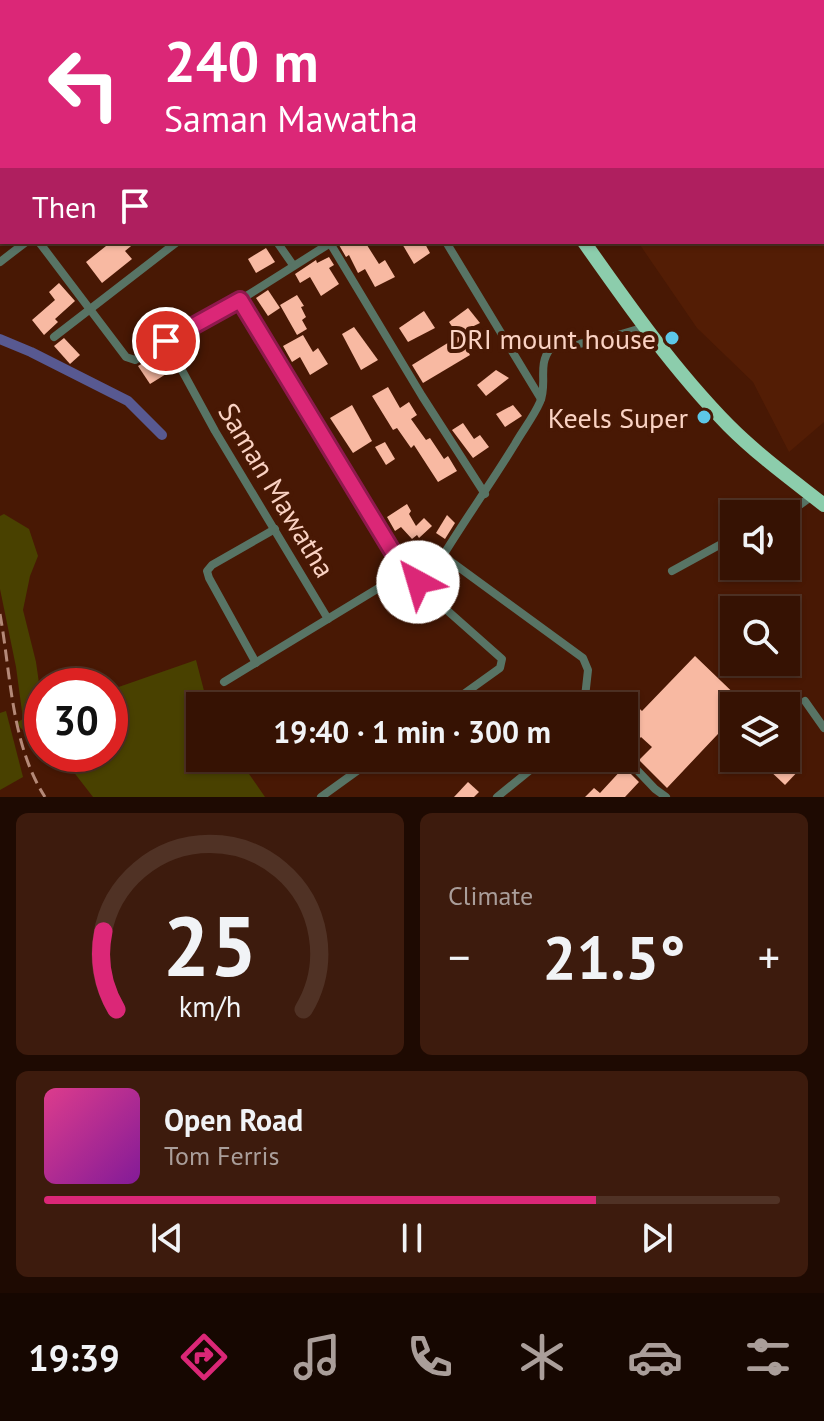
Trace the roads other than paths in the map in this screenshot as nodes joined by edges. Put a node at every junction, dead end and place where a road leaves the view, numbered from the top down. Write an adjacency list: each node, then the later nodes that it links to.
1 (23, 244): 9 (street)
2 (41, 244): 12 (street)
3 (174, 244): 12 (street)
4 (278, 244): 10 (street)
5 (329, 244): 10 (street)
6 (332, 244): 17 (street)
7 (447, 244): 16 (street)
8 (585, 244): 13 (highway)
9 (0, 262)
10 (293, 265): 11 (street)
11 (240, 300): 15 (street); 23 (street)
12 (90, 309): 14 (street); 15 (street)
13 (645, 327): 16 (street); 18 (highway)
14 (54, 337)
15 (166, 341): 19 (street, Saman Mawatha)
16 (542, 399): 17 (street)
17 (485, 494): 21 (street)
18 (818, 500)
19 (275, 529): 25 (street, Saman Mawatha); 26 (street)
20 (720, 545): 22 (street)
21 (442, 555): 24 (street); 29 (street)
22 (672, 571)
23 (405, 572): 24 (street); 25 (street)
24 (423, 589): 28 (street)
25 (328, 619): 26 (street)
26 (256, 663): 27 (street)
27 (224, 682)
28 (467, 692)
29 (586, 692)
30 (805, 701): 31 (street)
31 (824, 728)
32 (638, 771): 37 (street)
33 (356, 772): 35 (street)
34 (528, 772): 36 (street)
35 (321, 797)
36 (497, 797)
37 (666, 797)

